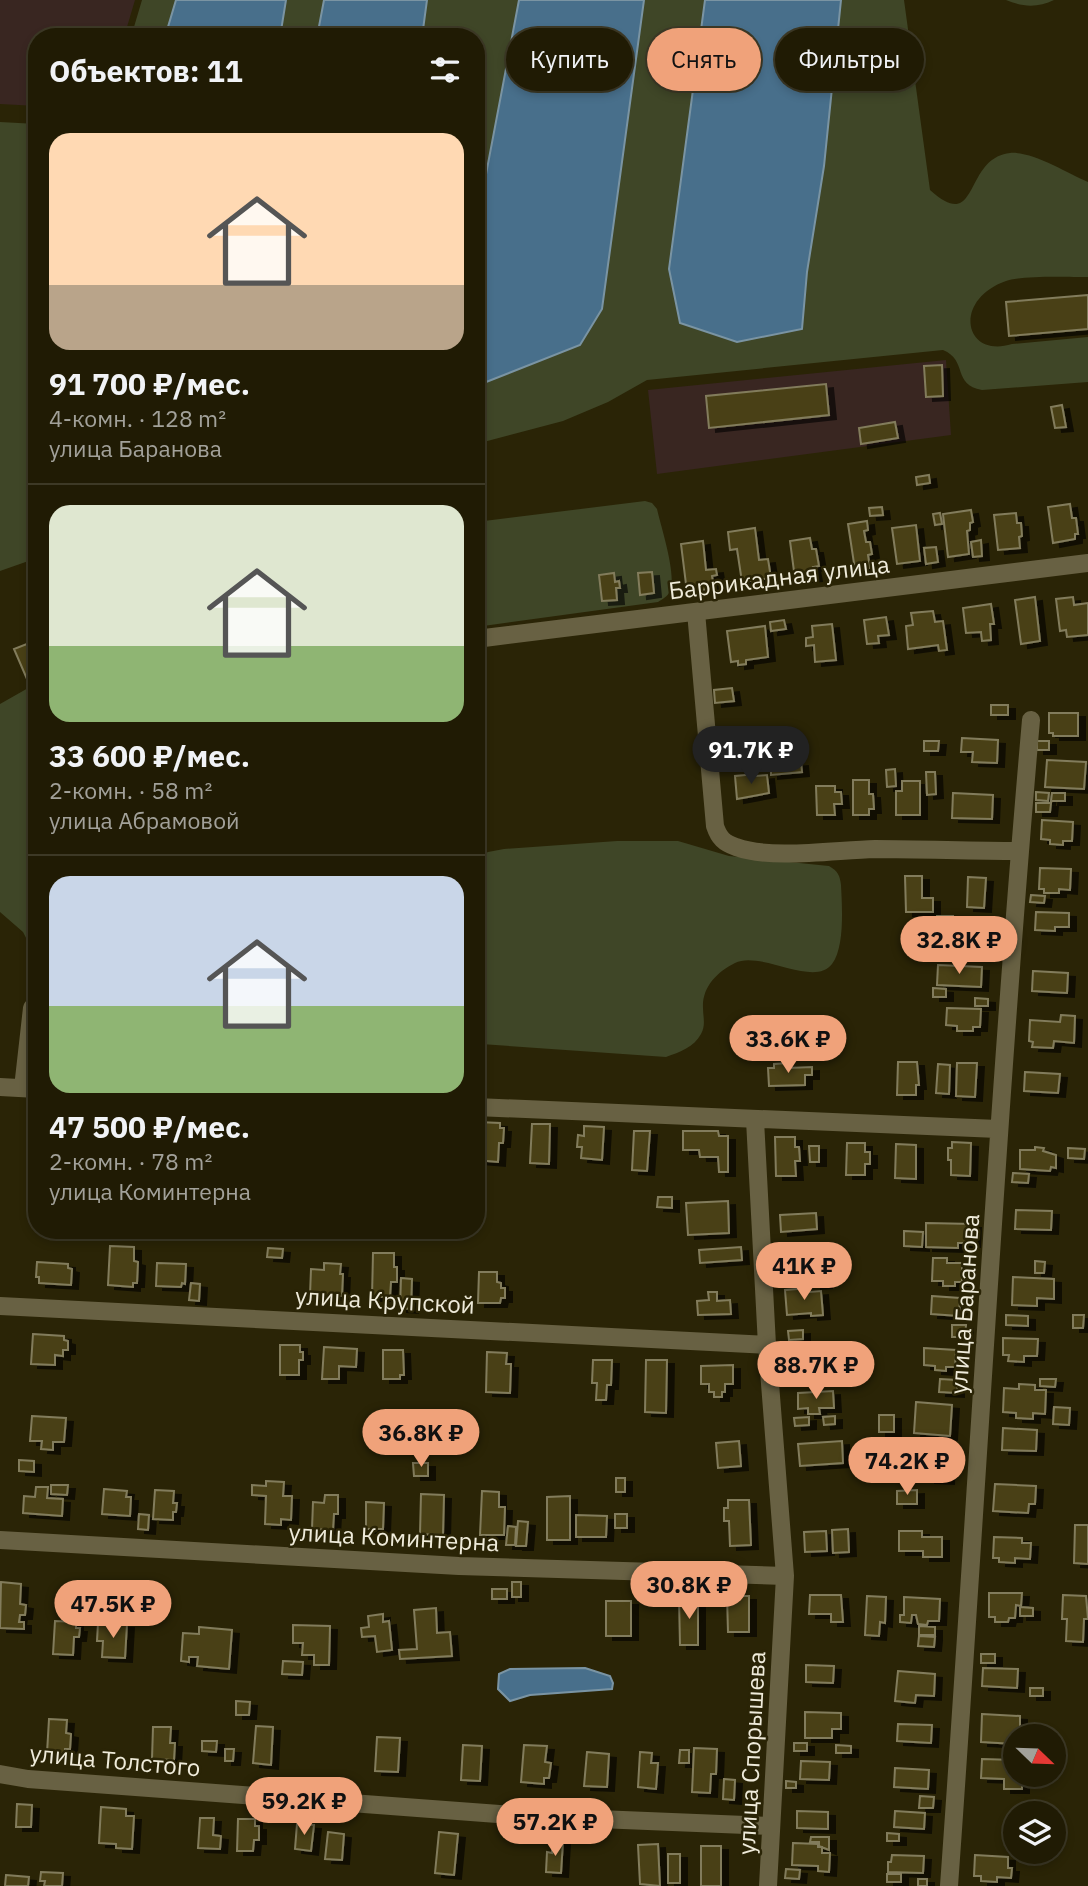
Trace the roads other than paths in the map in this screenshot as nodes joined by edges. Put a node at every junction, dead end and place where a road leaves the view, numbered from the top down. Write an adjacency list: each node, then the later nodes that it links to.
1 (1088, 563): 2 (street, Баррикадная улица)
2 (696, 612): 3 (street, Баррикадная улица); 5 (street)
3 (485, 638)
4 (1031, 720): 5 (street, улица Баранова)
5 (1019, 851): 10 (street, улица Баранова)
6 (0, 1087): 7 (street)
7 (28, 1089)
8 (485, 1107): 9 (street)
9 (755, 1120): 10 (street); 12 (street, улица Спорышева)
10 (998, 1129): 18 (street, улица Баранова)
11 (0, 1306): 12 (street, улица Крупской)
12 (767, 1345): 14 (street, улица Спорышева)
13 (0, 1540): 14 (street, улица Коминтерна)
14 (785, 1576): 16 (street, улица Спорышева)
15 (0, 1774): 16 (street, улица Толстого)
16 (771, 1826): 17 (street, улица Спорышева)
17 (768, 1886)
18 (949, 1886)

